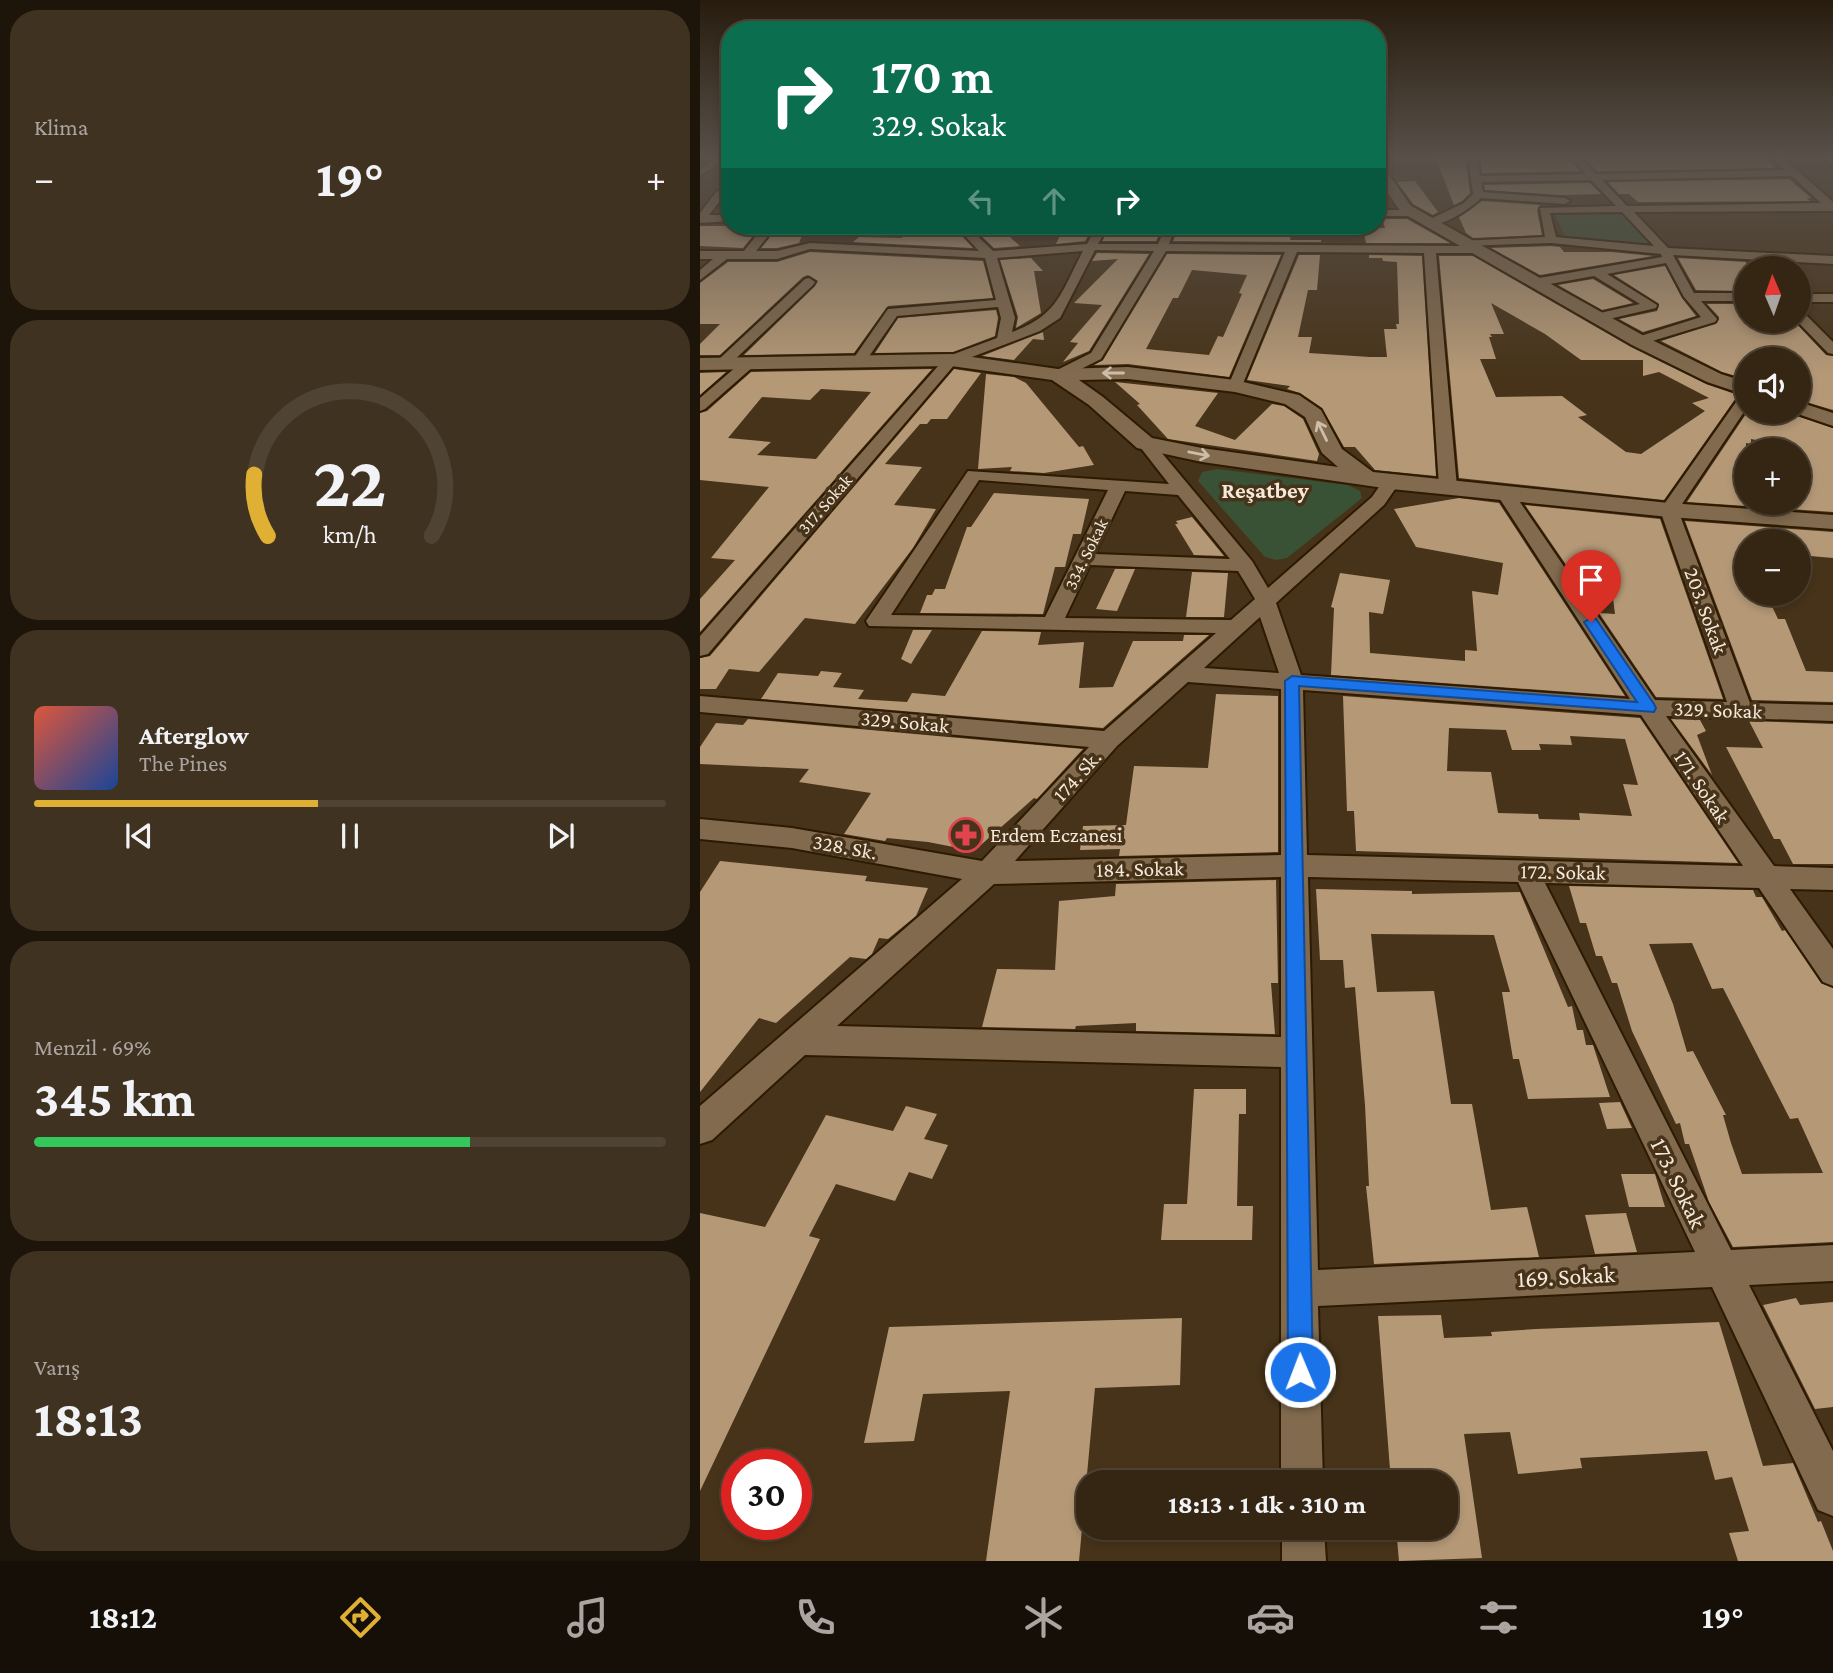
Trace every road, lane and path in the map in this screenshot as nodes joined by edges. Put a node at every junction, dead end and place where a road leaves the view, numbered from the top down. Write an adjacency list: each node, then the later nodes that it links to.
1 (1440, 229): 9 (main road)
2 (1548, 229): 8 (street)
3 (1644, 229): 18 (street)
4 (763, 235): 16 (street)
5 (970, 235): 17 (street)
6 (1098, 235): 10 (street)
7 (1167, 235): 11 (street)
8 (1551, 240): 9 (street); 18 (street)
9 (1469, 246): 13 (street); 23 (main road)
10 (1092, 247): 11 (street); 17 (street); 31 (street)
11 (1162, 248): 12 (street); 39 (street)
12 (1292, 249): 13 (street); 41 (street)
13 (1430, 250): 49 (street)
14 (700, 255): 15 (street)
15 (724, 255): 16 (street); 21 (street)
16 (747, 255): 17 (street)
17 (990, 255): 28 (street)
18 (1667, 256): 19 (street); 20 (street); 24 (street)
19 (1833, 260)
20 (1596, 272): 23 (street); 29 (street)
21 (700, 276)
22 (809, 282): 38 (street)
23 (1533, 283): 29 (main road)
24 (1690, 297): 25 (street); 32 (street)
25 (1734, 297)
26 (1811, 298): 27 (street)
27 (1833, 298)
28 (1003, 303): 31 (street); 35 (street)
29 (1596, 318): 32 (main road)
30 (1811, 328): 33 (street)
31 (1003, 340): 34 (street)
32 (1639, 341): 40 (main road)
33 (1833, 350)
34 (951, 360): 35 (main road); 39 (main road); 59 (street, 317. Sokak)
35 (858, 362): 36 (main road)
36 (748, 363): 38 (main road); 42 (street)
37 (700, 364): 38 (main road)
38 (722, 364)
39 (1058, 375): 41 (main road, one-way to 39); 46 (main road)
40 (1734, 385)
41 (1236, 386): 47 (main road, one-way to 41)
42 (700, 406)
43 (1811, 412): 45 (main road)
44 (1734, 415): 52 (street)
45 (1833, 420)
46 (1145, 443): 47 (main road, one-way to 47); 50 (street)
47 (1380, 480): 49 (main road); 56 (street, 174. Sk.)
48 (1120, 484): 50 (street); 54 (street, 334. Sokak); 57 (street)
49 (1448, 487): 51 (main road)
50 (1186, 490): 55 (street)
51 (1505, 493): 52 (main road); 63 (street, 171. Sokak)
52 (1669, 510): 53 (main road); 64 (street, 203. Sokak)
53 (1833, 522)
54 (1083, 559): 55 (street); 57 (street, 334. Sokak)
55 (1245, 565): 56 (street)
56 (1265, 600): 58 (street, 174. Sk.); 61 (street)
57 (1052, 624): 58 (street)
58 (1236, 627): 60 (street, 174. Sk.)
59 (700, 649)
60 (1183, 674): 61 (street, 329. Sokak); 66 (street, 174. Sk.)
61 (1292, 681): 63 (street, 329. Sokak); 68 (street)
62 (700, 704): 66 (street, 329. Sokak)
63 (1648, 708): 64 (street, 329. Sokak); 71 (street, 171. Sokak)
64 (1742, 711): 65 (street, 329. Sokak)
65 (1833, 713)
66 (1110, 740): 70 (street, 174. Sk.)
67 (700, 829): 70 (street, 328. Sk.)
68 (1293, 866): 69 (street, 172. Sokak); 70 (street, 184. Sokak); 75 (street)
69 (1526, 872): 71 (street, 172. Sokak); 78 (street, 173. Sokak)
70 (988, 873): 74 (street, 174. Sk.)
71 (1765, 878): 72 (street, 172. Sokak); 73 (street, 171. Sokak)
72 (1833, 879)
73 (1833, 973)
74 (798, 1040): 75 (street); 76 (street, 174. Sk.)
75 (1295, 1052): 79 (street)
76 (700, 1128)
77 (1833, 1263): 78 (street, 169. Sokak)
78 (1721, 1268): 79 (street, 169. Sokak); 81 (street, 173. Sokak)
79 (1298, 1289): 80 (street)
80 (1302, 1470)
81 (1833, 1495)
82 (1303, 1540): 83 (street)
83 (1304, 1561)

